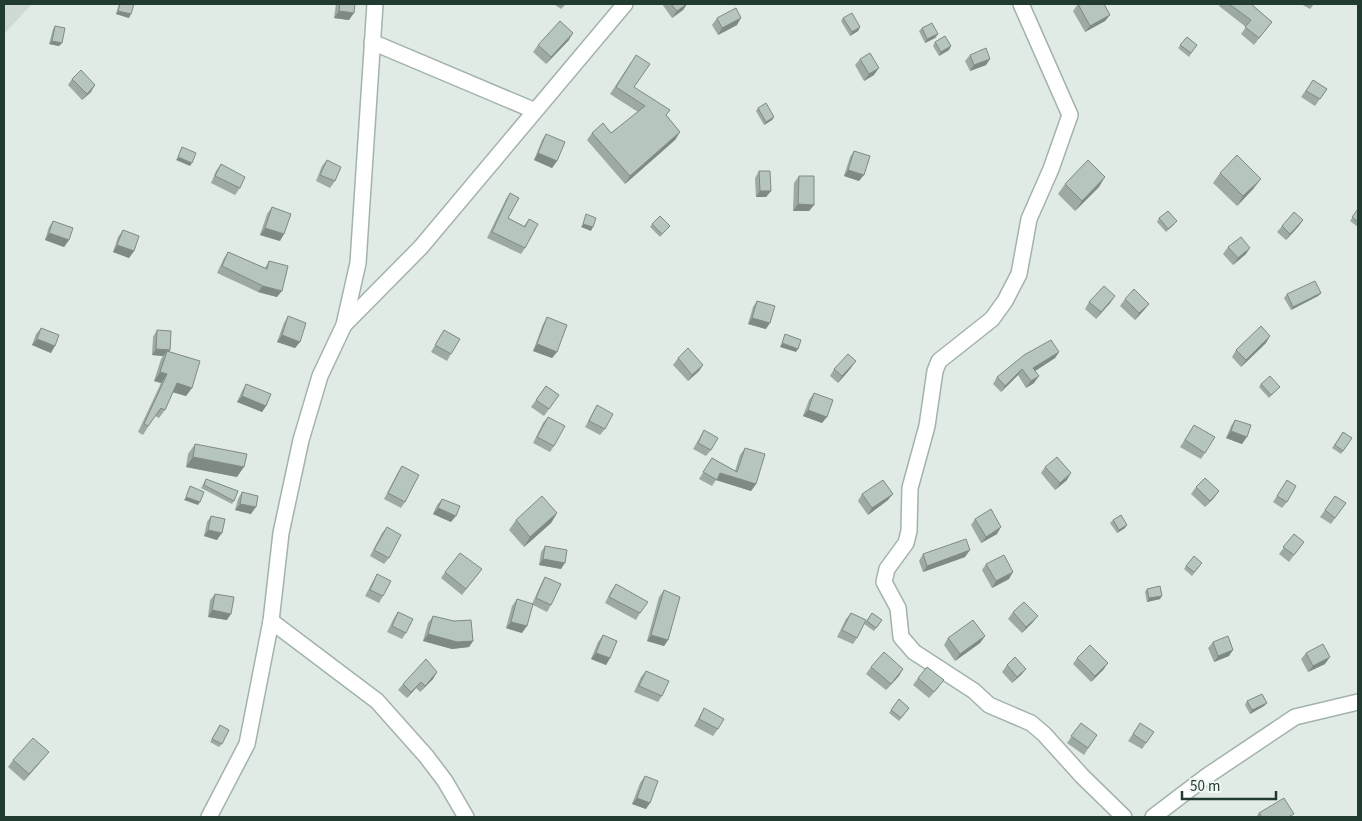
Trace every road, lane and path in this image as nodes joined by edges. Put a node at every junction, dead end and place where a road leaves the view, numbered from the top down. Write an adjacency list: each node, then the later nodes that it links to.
1 (375, 4): 4 (street)
2 (625, 4): 5 (street)
3 (1021, 4): 11 (street)
4 (372, 42): 5 (street); 6 (street)
5 (533, 110): 6 (street)
6 (344, 325): 7 (street)
7 (272, 621): 9 (street); 10 (street)
8 (1358, 702): 12 (street)
9 (209, 817)
10 (466, 817)
11 (1124, 817)
12 (1153, 817)

